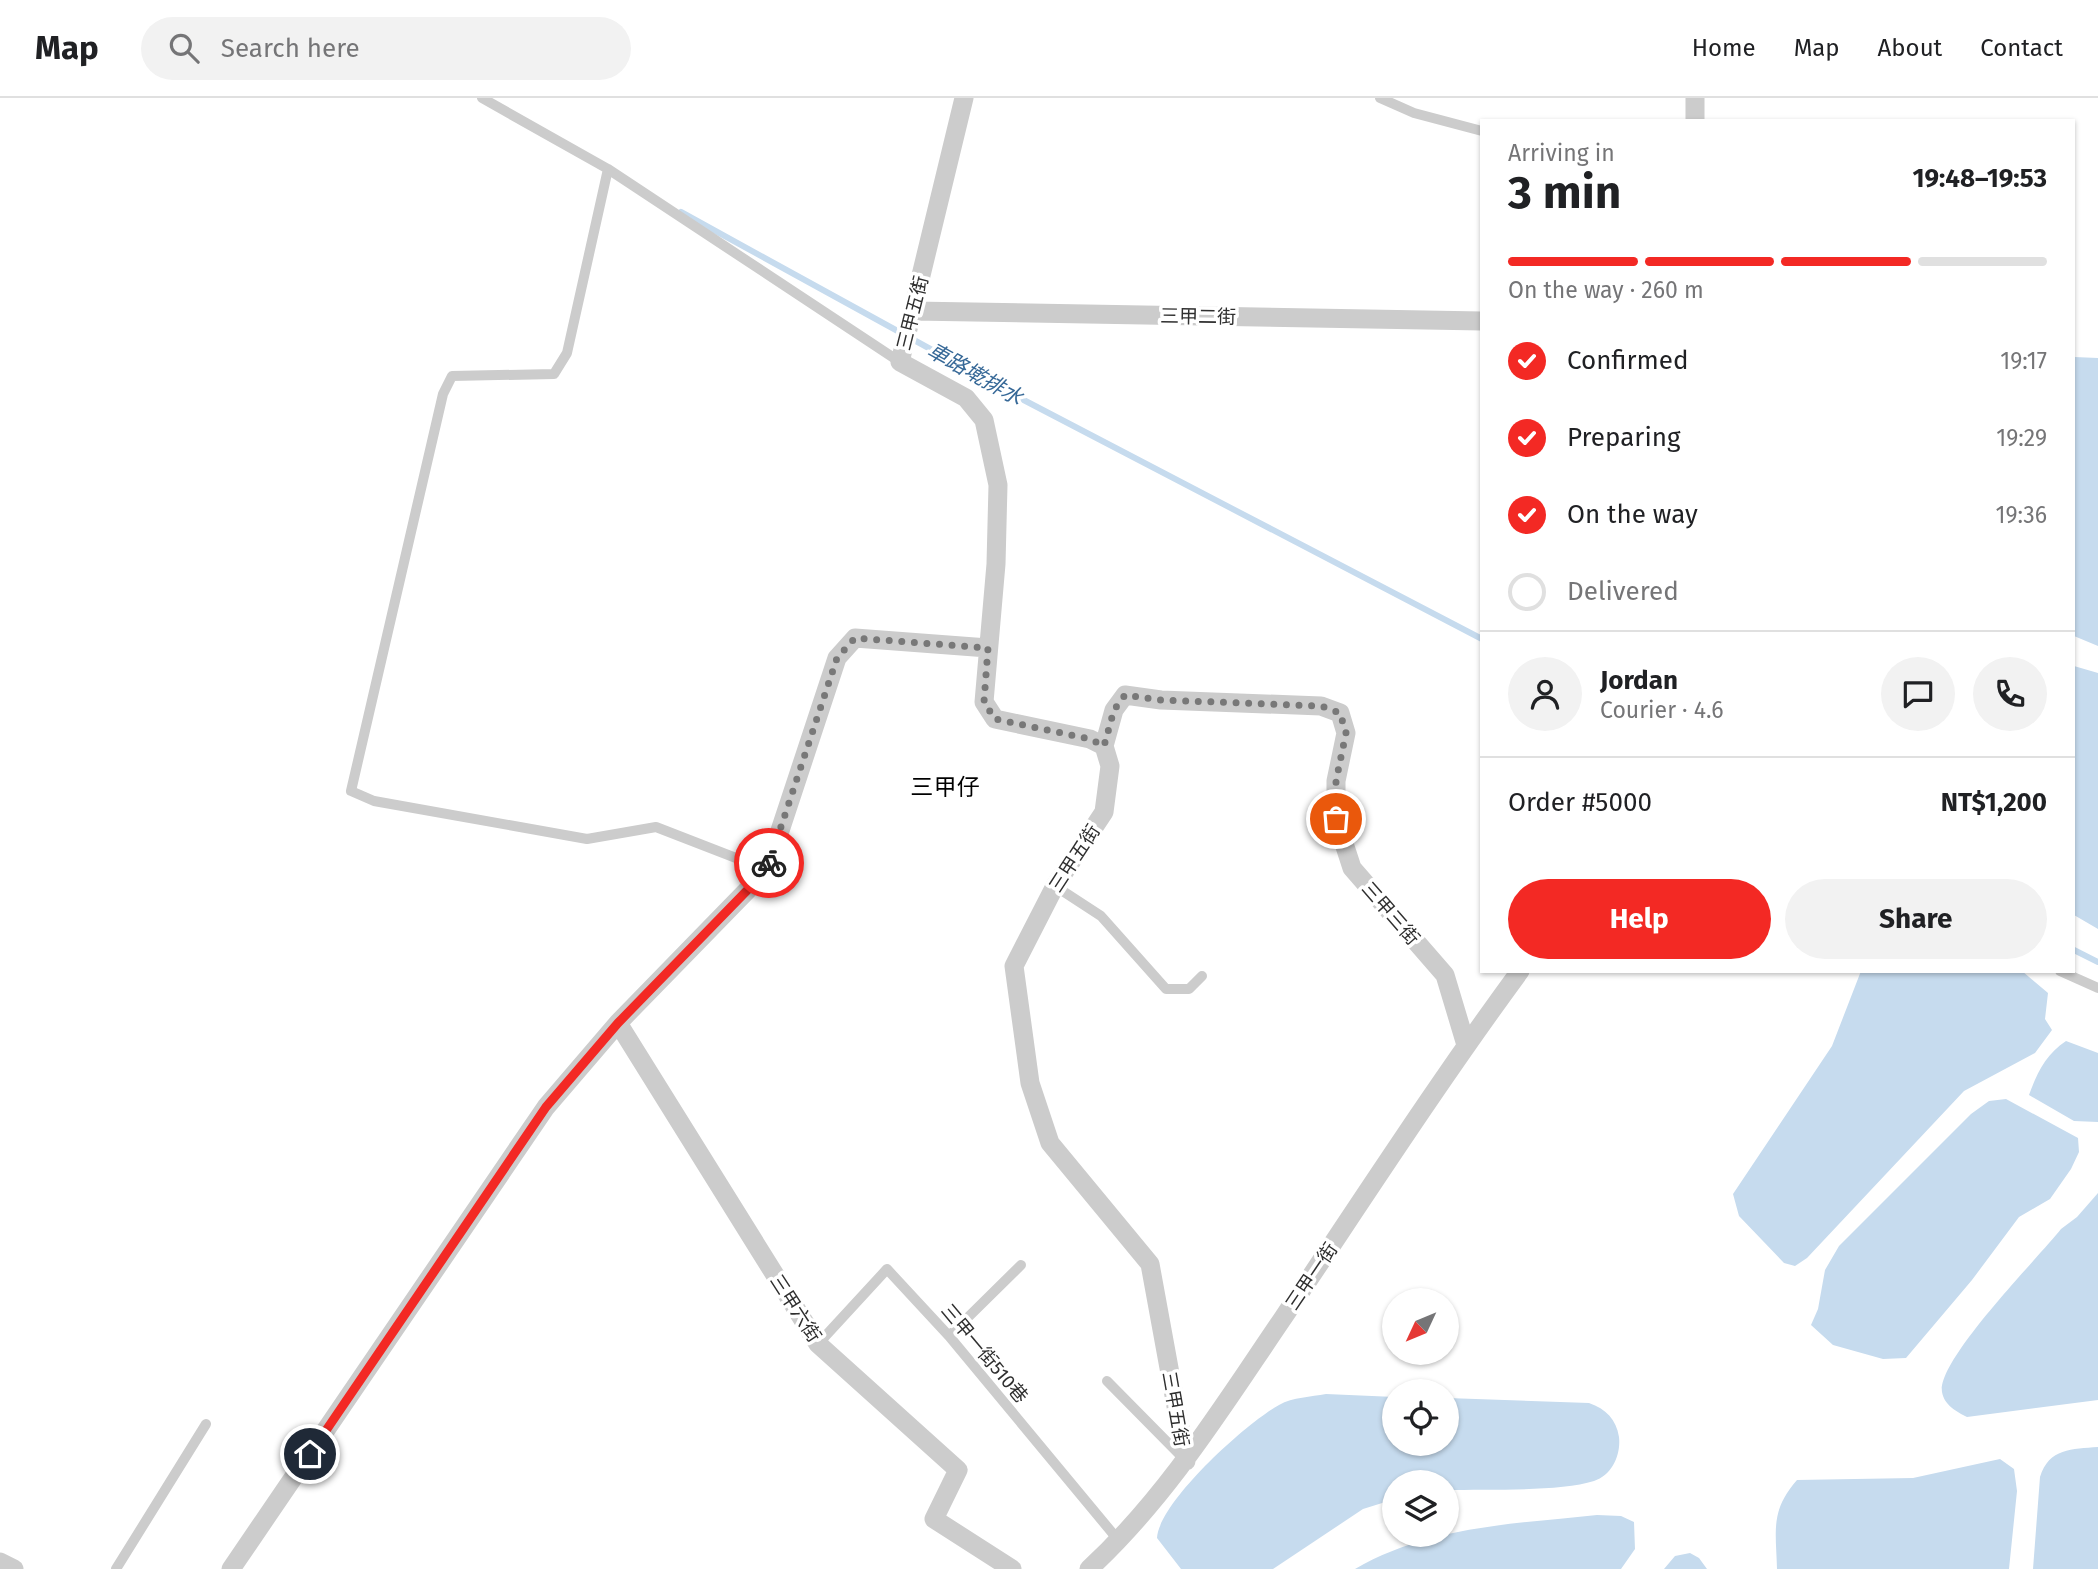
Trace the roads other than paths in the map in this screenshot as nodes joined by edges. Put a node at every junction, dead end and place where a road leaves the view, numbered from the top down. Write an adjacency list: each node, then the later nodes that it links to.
1 (482, 98): 5 (lane)
2 (964, 98): 6 (street, 三甲五街)
3 (1380, 98): 4 (lane)
4 (1480, 130)
5 (608, 169): 8 (lane); 11 (lane)
6 (913, 311): 7 (street, 三甲二街); 8 (street, 三甲五街)
7 (1480, 321)
8 (900, 362): 9 (street, 三甲五街)
9 (988, 648): 10 (street, 三甲五街); 11 (street)
10 (1104, 746): 12 (street, 三甲五街); 18 (street, 三甲三街)
11 (767, 870): 17 (street)
12 (1055, 886): 15 (lane); 24 (street, 三甲五街)
13 (1519, 973): 18 (street, 三甲一街)
14 (2064, 973): 16 (lane)
15 (1202, 976)
16 (2098, 988)
17 (618, 1023): 21 (street, 三甲六街); 29 (street)
18 (1466, 1045): 24 (street, 三甲一街)
19 (1021, 1265): 20 (lane)
20 (949, 1336): 21 (lane, 三甲一街510巷); 25 (lane, 三甲一街510巷)
21 (818, 1344): 30 (street, 三甲六街)
22 (1107, 1381): 24 (lane)
23 (206, 1424): 28 (lane)
24 (1186, 1461): 25 (street, 三甲一街)
25 (1119, 1541): 31 (street, 三甲一街)
26 (0, 1562): 27 (street)
27 (14, 1569)
28 (116, 1569)
29 (231, 1569)
30 (1012, 1569)
31 (1089, 1569)

